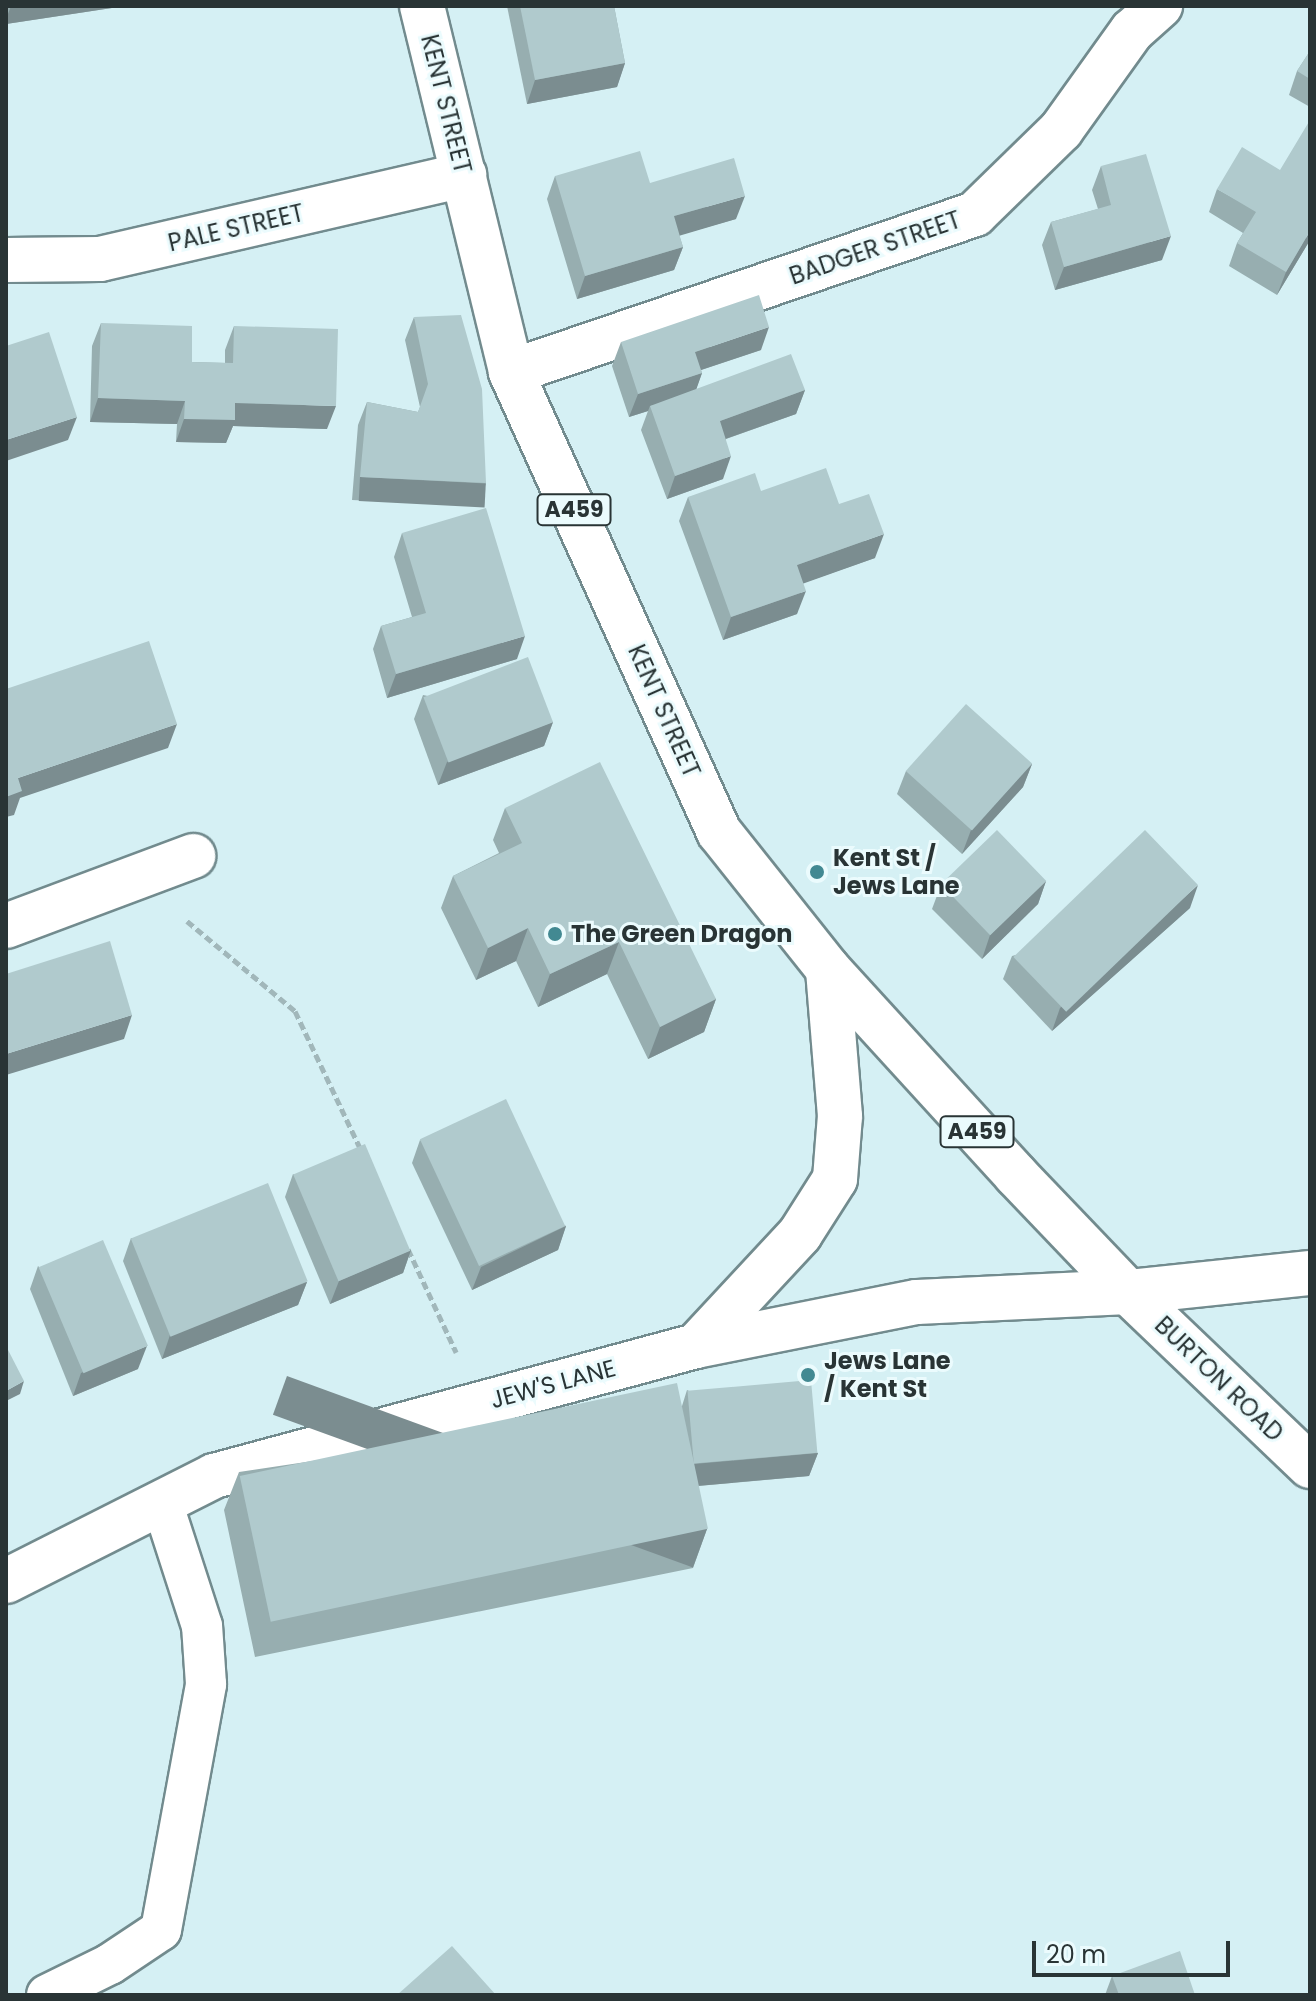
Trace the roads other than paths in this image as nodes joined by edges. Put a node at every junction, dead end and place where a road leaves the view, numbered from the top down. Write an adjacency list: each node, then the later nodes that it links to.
1 (422, 6): 3 (main road, KENT STREET / A459)
2 (1160, 6): 5 (main road, BADGER STREET)
3 (464, 175): 4 (main road, PALE STREET); 5 (main road, KENT STREET / A459)
4 (6, 260)
5 (511, 372): 8 (main road, KENT STREET / A459)
6 (193, 856): 7 (main road)
7 (6, 926)
8 (828, 969): 10 (main road, KENT STREET / A459); 11 (main road)
9 (1310, 1273): 10 (main road, JEW'S LANE)
10 (1128, 1292): 11 (main road, JEW'S LANE); 12 (main road, BURTON ROAD / A459)
11 (696, 1346): 13 (main road, JEW'S LANE)
12 (1310, 1466)
13 (162, 1502): 14 (main road, JEW'S LANE); 15 (lane)
14 (6, 1581)
15 (47, 1995)

